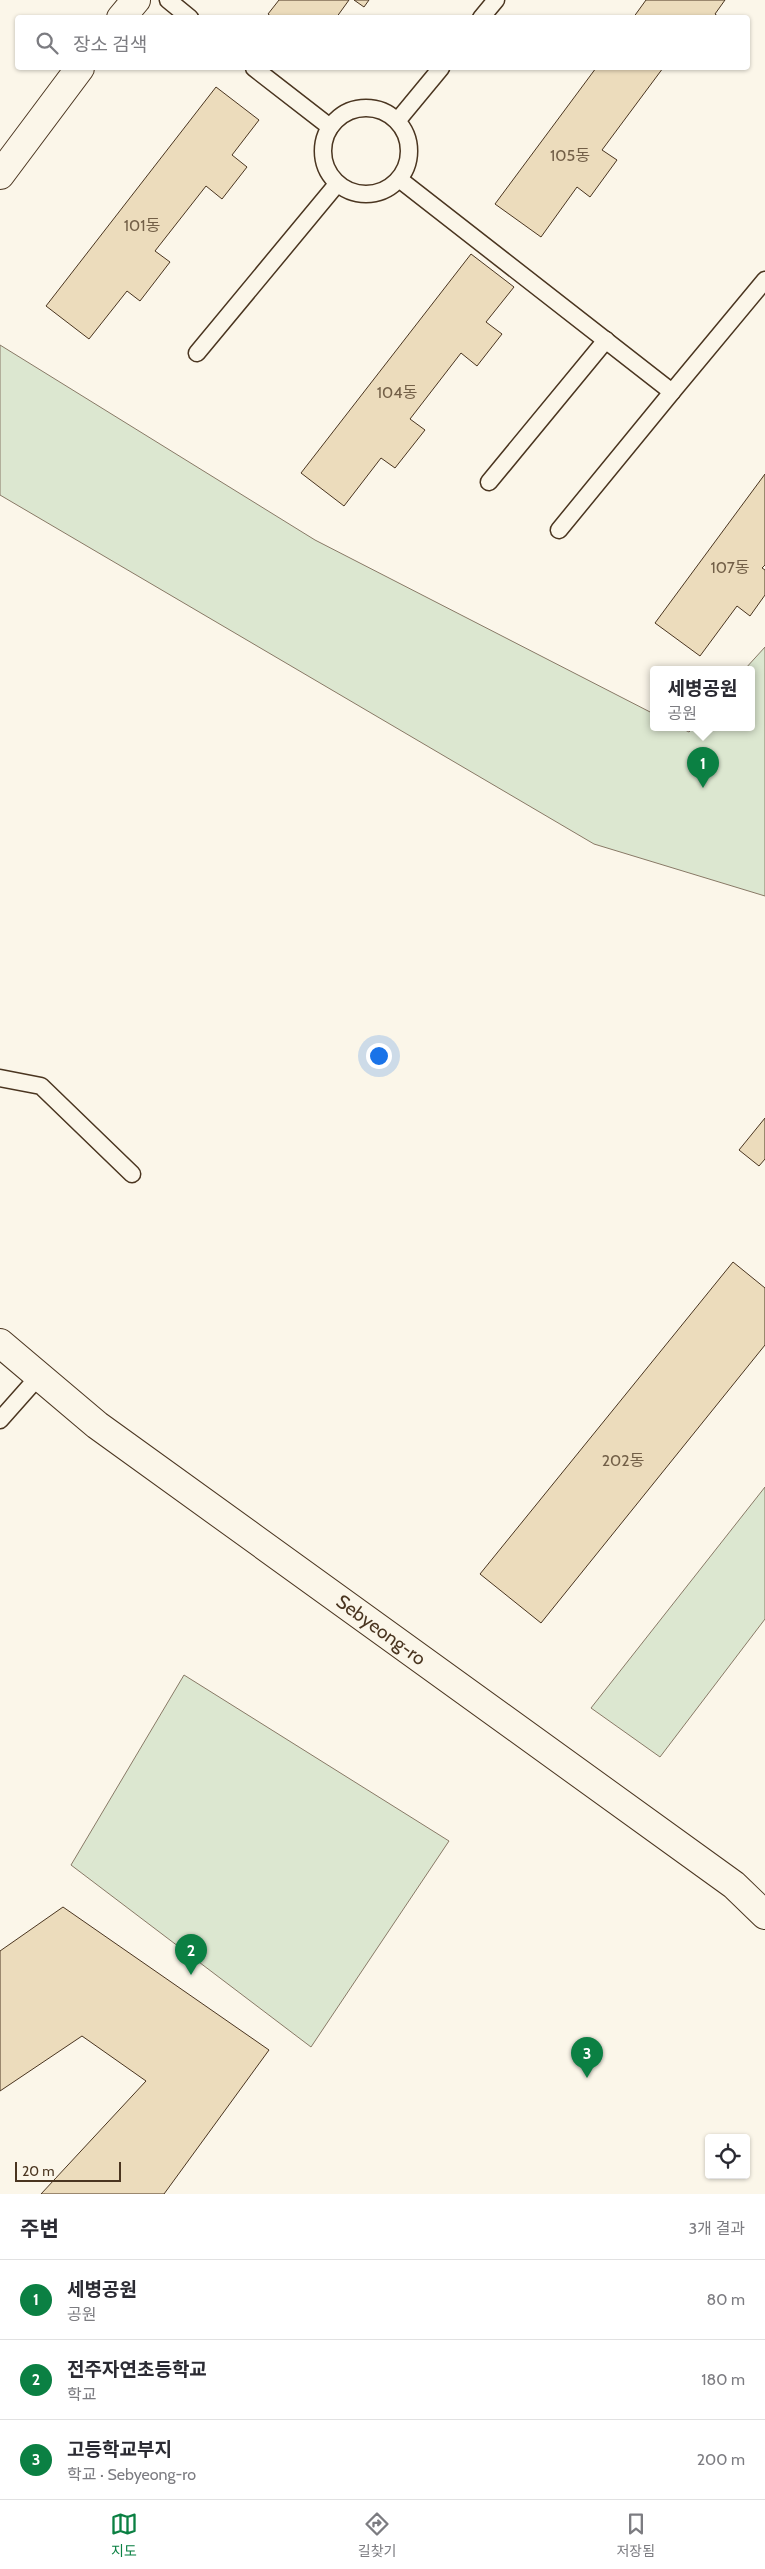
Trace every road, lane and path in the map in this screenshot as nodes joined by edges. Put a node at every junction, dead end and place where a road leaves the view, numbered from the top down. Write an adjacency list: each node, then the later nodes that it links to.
1 (136, 0): 4 (street)
2 (168, 0): 5 (lane)
3 (496, 0): 6 (lane)
4 (123, 15)
5 (186, 15)
6 (484, 15)
7 (78, 70): 12 (street)
8 (257, 70): 11 (lane)
9 (439, 70): 10 (lane)
10 (398, 120): 11 (lane); 13 (lane)
11 (330, 127): 14 (lane)
12 (0, 174)
13 (399, 179): 14 (lane); 16 (lane)
14 (338, 184): 17 (lane)
15 (765, 280): 18 (lane)
16 (606, 340): 18 (lane); 19 (lane)
17 (197, 353)
18 (672, 392): 20 (lane)
19 (489, 482)
20 (559, 530)
21 (0, 1078): 22 (lane)
22 (132, 1174)
23 (0, 1342): 24 (street, Sebyeong-ro)
24 (39, 1376): 25 (lane); 26 (street, Sebyeong-ro)
25 (0, 1420)
26 (765, 1914)

